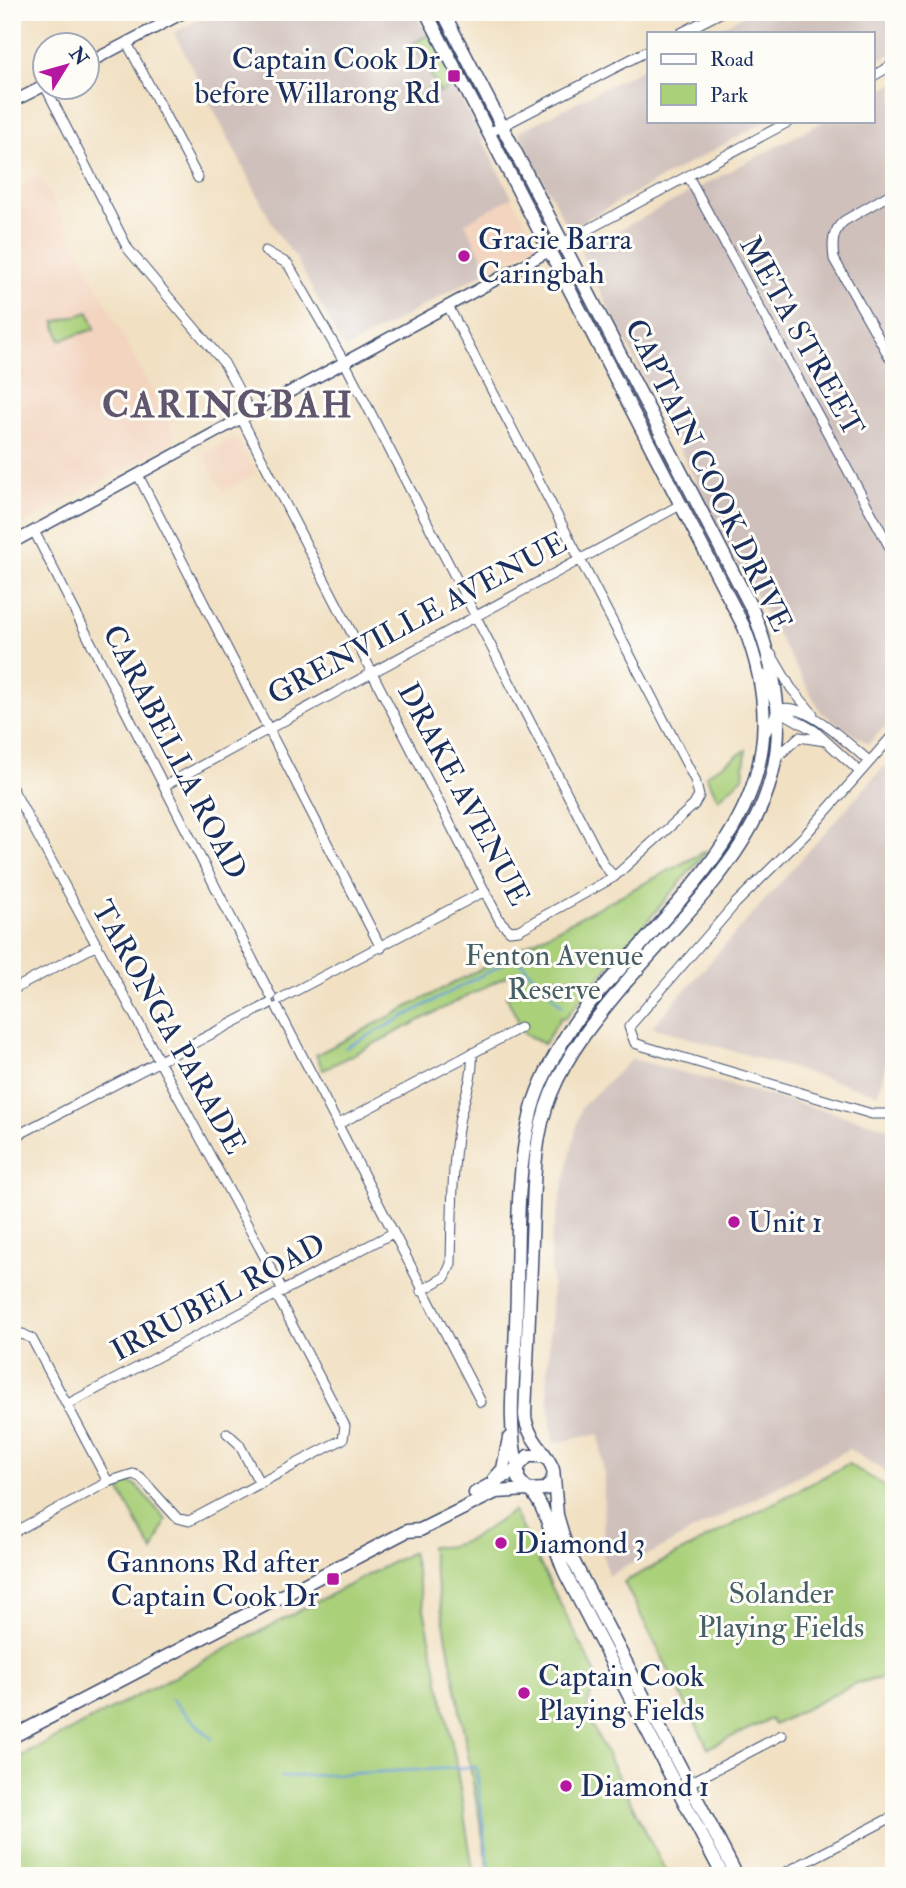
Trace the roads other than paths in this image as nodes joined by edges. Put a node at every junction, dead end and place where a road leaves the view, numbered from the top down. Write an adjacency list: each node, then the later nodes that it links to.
1 (185, 12): 6 (street)
2 (426, 12): 16 (main road, CAPTAIN COOK DRIVE)
3 (722, 12): 5 (street)
4 (449, 14): 15 (main road, CAPTAIN COOK DRIVE)
5 (683, 32)
6 (127, 43): 8 (street); 18 (street)
7 (647, 51): 15 (street)
8 (102, 56)
9 (894, 64): 10 (street)
10 (874, 75)
11 (32, 92): 12 (street)
12 (12, 102)
13 (53, 102): 26 (street, DRAKE AVENUE)
14 (788, 122): 17 (street)
15 (502, 126): 16 (street); 20 (main road, CAPTAIN COOK DRIVE)
16 (489, 132): 22 (main road, CAPTAIN COOK DRIVE)
17 (688, 176): 20 (street); 32 (street, META STREET)
18 (198, 178)
19 (894, 192): 25 (street)
20 (563, 243): 22 (main road); 28 (main road, CAPTAIN COOK DRIVE)
21 (265, 251): 24 (street)
22 (550, 251): 23 (street); 29 (main road, CAPTAIN COOK DRIVE)
23 (448, 306): 24 (street); 33 (street)
24 (344, 362): 26 (street); 34 (street)
25 (894, 365)
26 (246, 415): 27 (street); 37 (street, DRAKE AVENUE)
27 (138, 475): 30 (street); 40 (street)
28 (694, 496): 29 (main road, GRENVILLE AVENUE); 35 (main road, CAPTAIN COOK DRIVE)
29 (682, 504): 33 (street, GRENVILLE AVENUE); 36 (main road, CAPTAIN COOK DRIVE)
30 (34, 531): 31 (street); 47 (street, CARABELLA ROAD)
31 (12, 543)
32 (894, 555)
33 (580, 560): 34 (street, GRENVILLE AVENUE); 49 (street)
34 (476, 616): 37 (street, GRENVILLE AVENUE); 49 (street)
35 (766, 643): 38 (main road, CAPTAIN COOK DRIVE); 39 (street)
36 (754, 650): 38 (street); 42 (main road, CAPTAIN COOK DRIVE)
37 (372, 673): 40 (street, GRENVILLE AVENUE); 50 (street, DRAKE AVENUE)
38 (778, 709): 39 (street); 42 (street); 43 (street); 44 (main road, CAPTAIN COOK DRIVE)
39 (822, 723): 45 (street)
40 (268, 729): 47 (street, GRENVILLE AVENUE); 52 (street)
41 (894, 734): 45 (street)
42 (763, 738): 67 (main road, CAPTAIN COOK DRIVE)
43 (830, 742): 44 (street); 46 (street)
44 (775, 759): 69 (main road, CAPTAIN COOK DRIVE)
45 (869, 761): 46 (street)
46 (860, 772): 58 (street)
47 (164, 786): 54 (street, CARABELLA ROAD)
48 (12, 788): 51 (street, TARONGA PARADE)
49 (614, 877): 50 (street, DRAKE AVENUE)
50 (485, 891): 52 (street)
51 (97, 945): 53 (street); 57 (street, TARONGA PARADE)
52 (381, 948): 54 (street)
53 (12, 990)
54 (274, 1002): 57 (street); 59 (street, CARABELLA ROAD)
55 (520, 1028): 56 (street)
56 (472, 1053): 59 (street); 62 (street)
57 (160, 1060): 60 (street); 63 (street, TARONGA PARADE)
58 (890, 1111)
59 (337, 1125): 61 (street, CARABELLA ROAD)
60 (12, 1138)
61 (391, 1234): 62 (street, CARABELLA ROAD); 63 (street, IRRUBEL ROAD)
62 (421, 1291): 65 (street, CARABELLA ROAD)
63 (280, 1292): 66 (street, IRRUBEL ROAD); 73 (street, TARONGA PARADE)
64 (12, 1336): 66 (street)
65 (481, 1402)
66 (68, 1404): 72 (street)
67 (513, 1415): 70 (main road, CAPTAIN COOK DRIVE); 74 (main road)
68 (227, 1433): 73 (street)
69 (544, 1456): 70 (main road); 71 (main road)
70 (518, 1468): 74 (main road); 75 (main road)
71 (554, 1478): 75 (main road); 80 (main road)
72 (108, 1482): 73 (street); 77 (street)
73 (260, 1484)
74 (483, 1489): 76 (main road)
75 (530, 1490): 76 (main road); 82 (main road)
76 (407, 1531): 79 (main road)
77 (12, 1533)
78 (782, 1735): 80 (street)
79 (12, 1737)
80 (688, 1784): 83 (main road)
81 (894, 1816): 84 (street)
82 (723, 1876)
83 (737, 1876)
84 (779, 1876)

